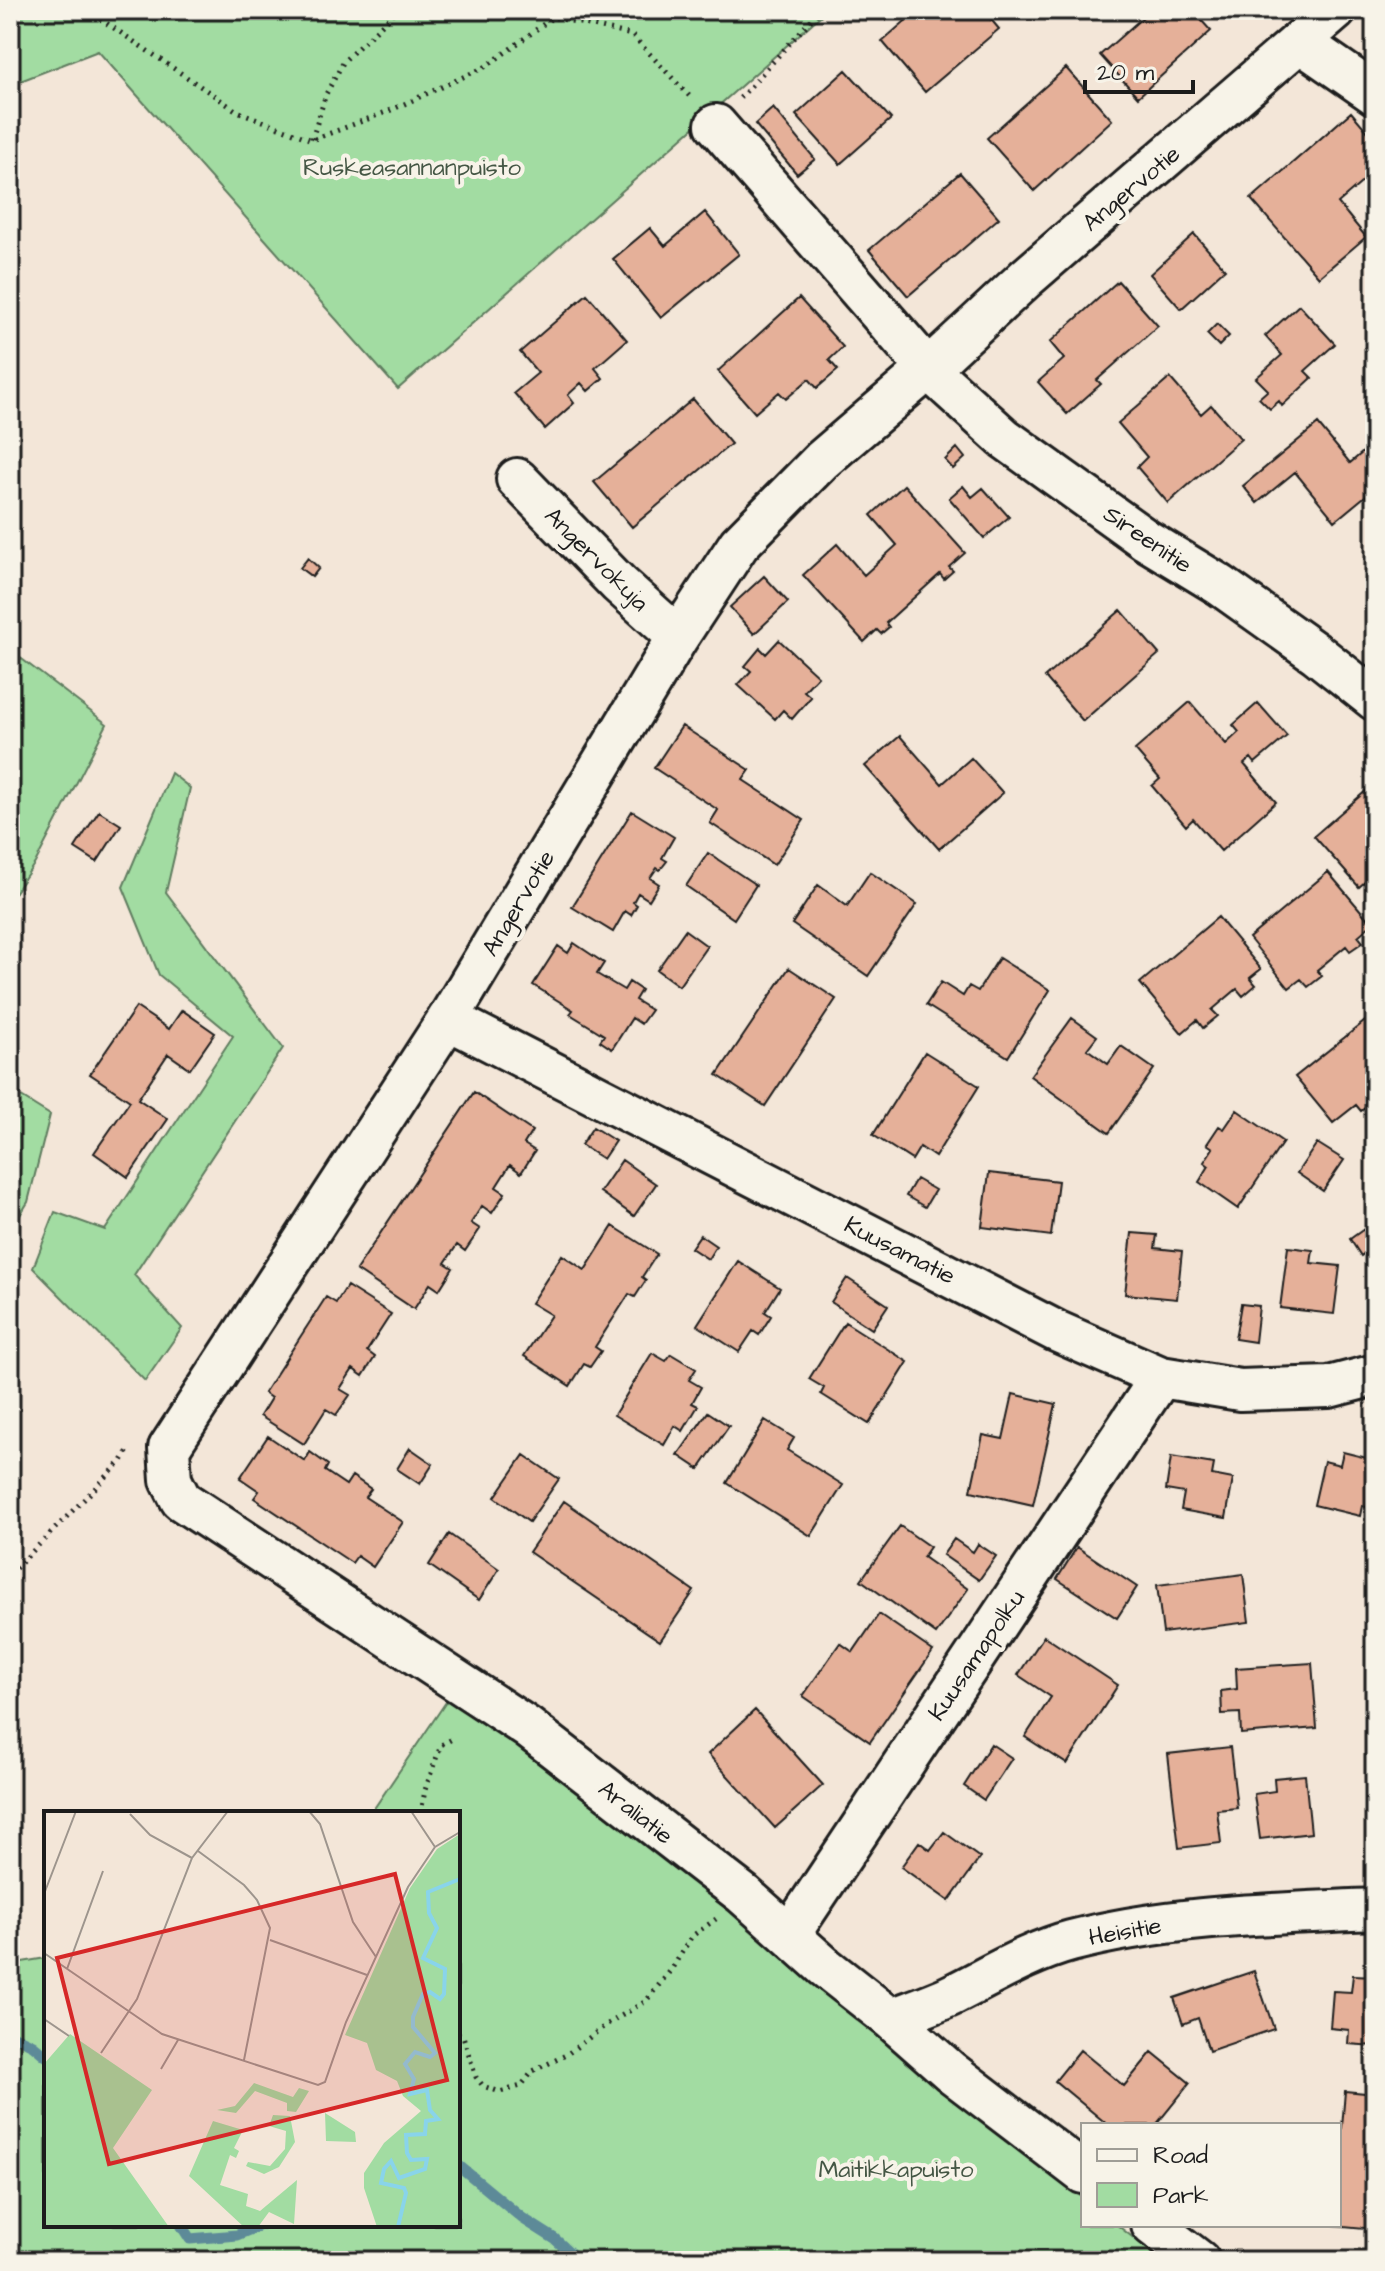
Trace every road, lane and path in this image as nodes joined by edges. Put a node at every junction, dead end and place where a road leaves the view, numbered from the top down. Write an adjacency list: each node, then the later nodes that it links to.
1 (87, 10): 8 (path)
2 (397, 10): 8 (path)
3 (820, 10): 7 (path)
4 (1336, 10): 5 (street, Angervotie)
5 (1300, 42): 6 (street); 9 (street, Angervotie)
6 (1375, 94)
7 (716, 125): 8 (path); 9 (street)
8 (312, 140)
9 (928, 369): 11 (street, Angervotie); 12 (street, Sireenitie)
10 (517, 479): 11 (street, Angervokuja)
11 (678, 637): 13 (street, Angervotie)
12 (1375, 700)
13 (448, 1019): 15 (street, Kuusamatie); 17 (street, Angervotie)
14 (1375, 1375): 15 (street, Kuusamatie)
15 (1161, 1377): 23 (street, Kuusamapolku)
16 (122, 1461): 18 (path)
17 (171, 1480): 21 (street, Araliatie)
18 (10, 1574)
19 (454, 1738): 20 (path)
20 (421, 1811)
21 (743, 1894): 23 (street, Araliatie); 25 (path)
22 (1375, 1909): 24 (street, Heisitie)
23 (790, 1934): 24 (street, Araliatie)
24 (891, 2019): 26 (street, Araliatie)
25 (460, 2034)
26 (1081, 2171)
27 (1155, 2227): 28 (street)
28 (1199, 2261)

